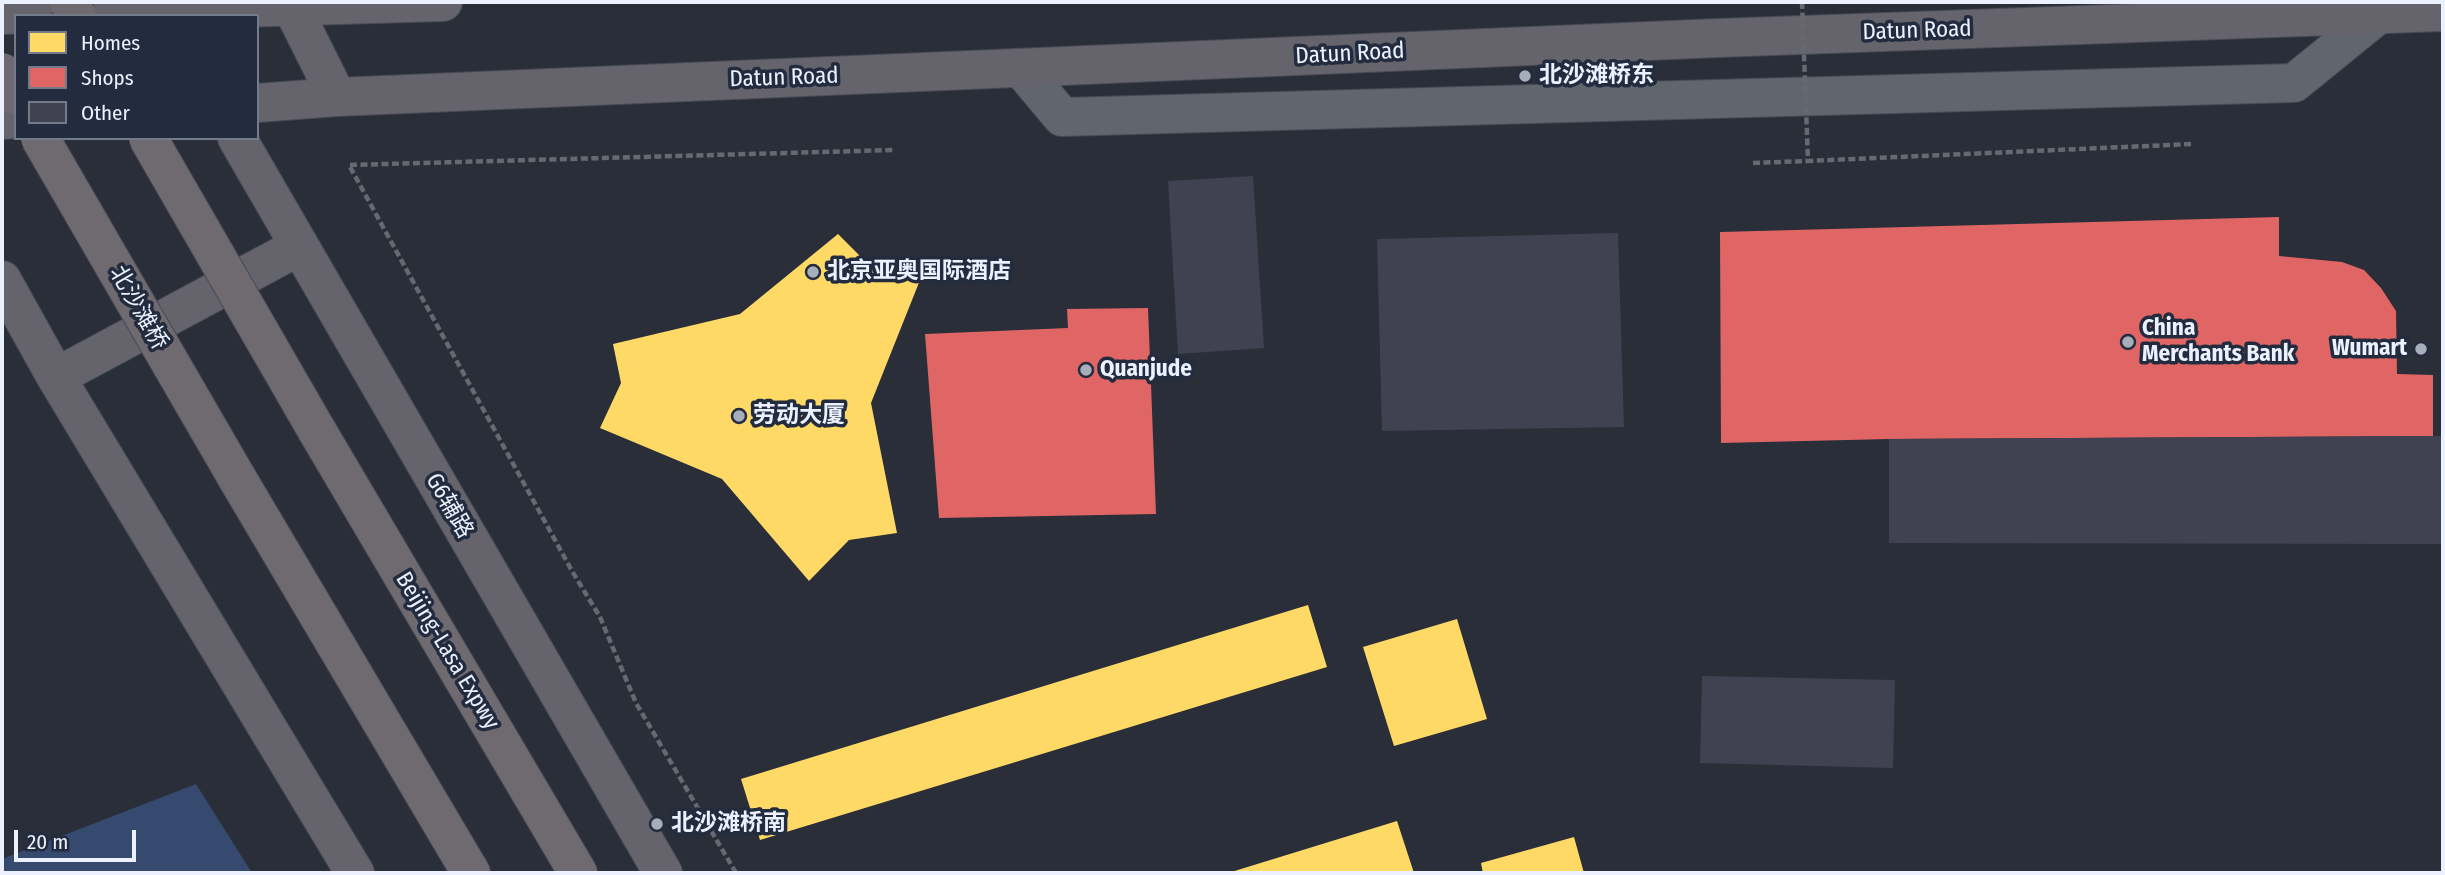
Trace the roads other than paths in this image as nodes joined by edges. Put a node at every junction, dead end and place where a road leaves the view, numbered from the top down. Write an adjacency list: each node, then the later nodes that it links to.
1 (443, 2): 2 (main road)
2 (291, 5): 3 (main road); 10 (main road)
3 (163, 9): 5 (main road)
4 (2443, 12): 6 (main road, Datun Road)
5 (29, 14)
6 (2379, 14): 7 (main road, Datun Road); 7 (street)
7 (1021, 68): 10 (main road, Datun Road)
8 (2, 72): 9 (highway, bridge)
9 (14, 93)
10 (337, 97): 11 (main road, Datun Road)
11 (259, 103)
12 (41, 140): 19 (highway, 北沙滩桥, bridge)
13 (149, 140): 20 (highway, Beijing-Lasa Expwy, bridge)
14 (237, 140): 15 (main road, G6辅路)
15 (298, 247): 17 (main road); 21 (main road, G6辅路)
16 (2, 280): 17 (main road)
17 (56, 377): 18 (main road)
18 (355, 873)
19 (471, 873)
20 (578, 873)
21 (663, 873)

